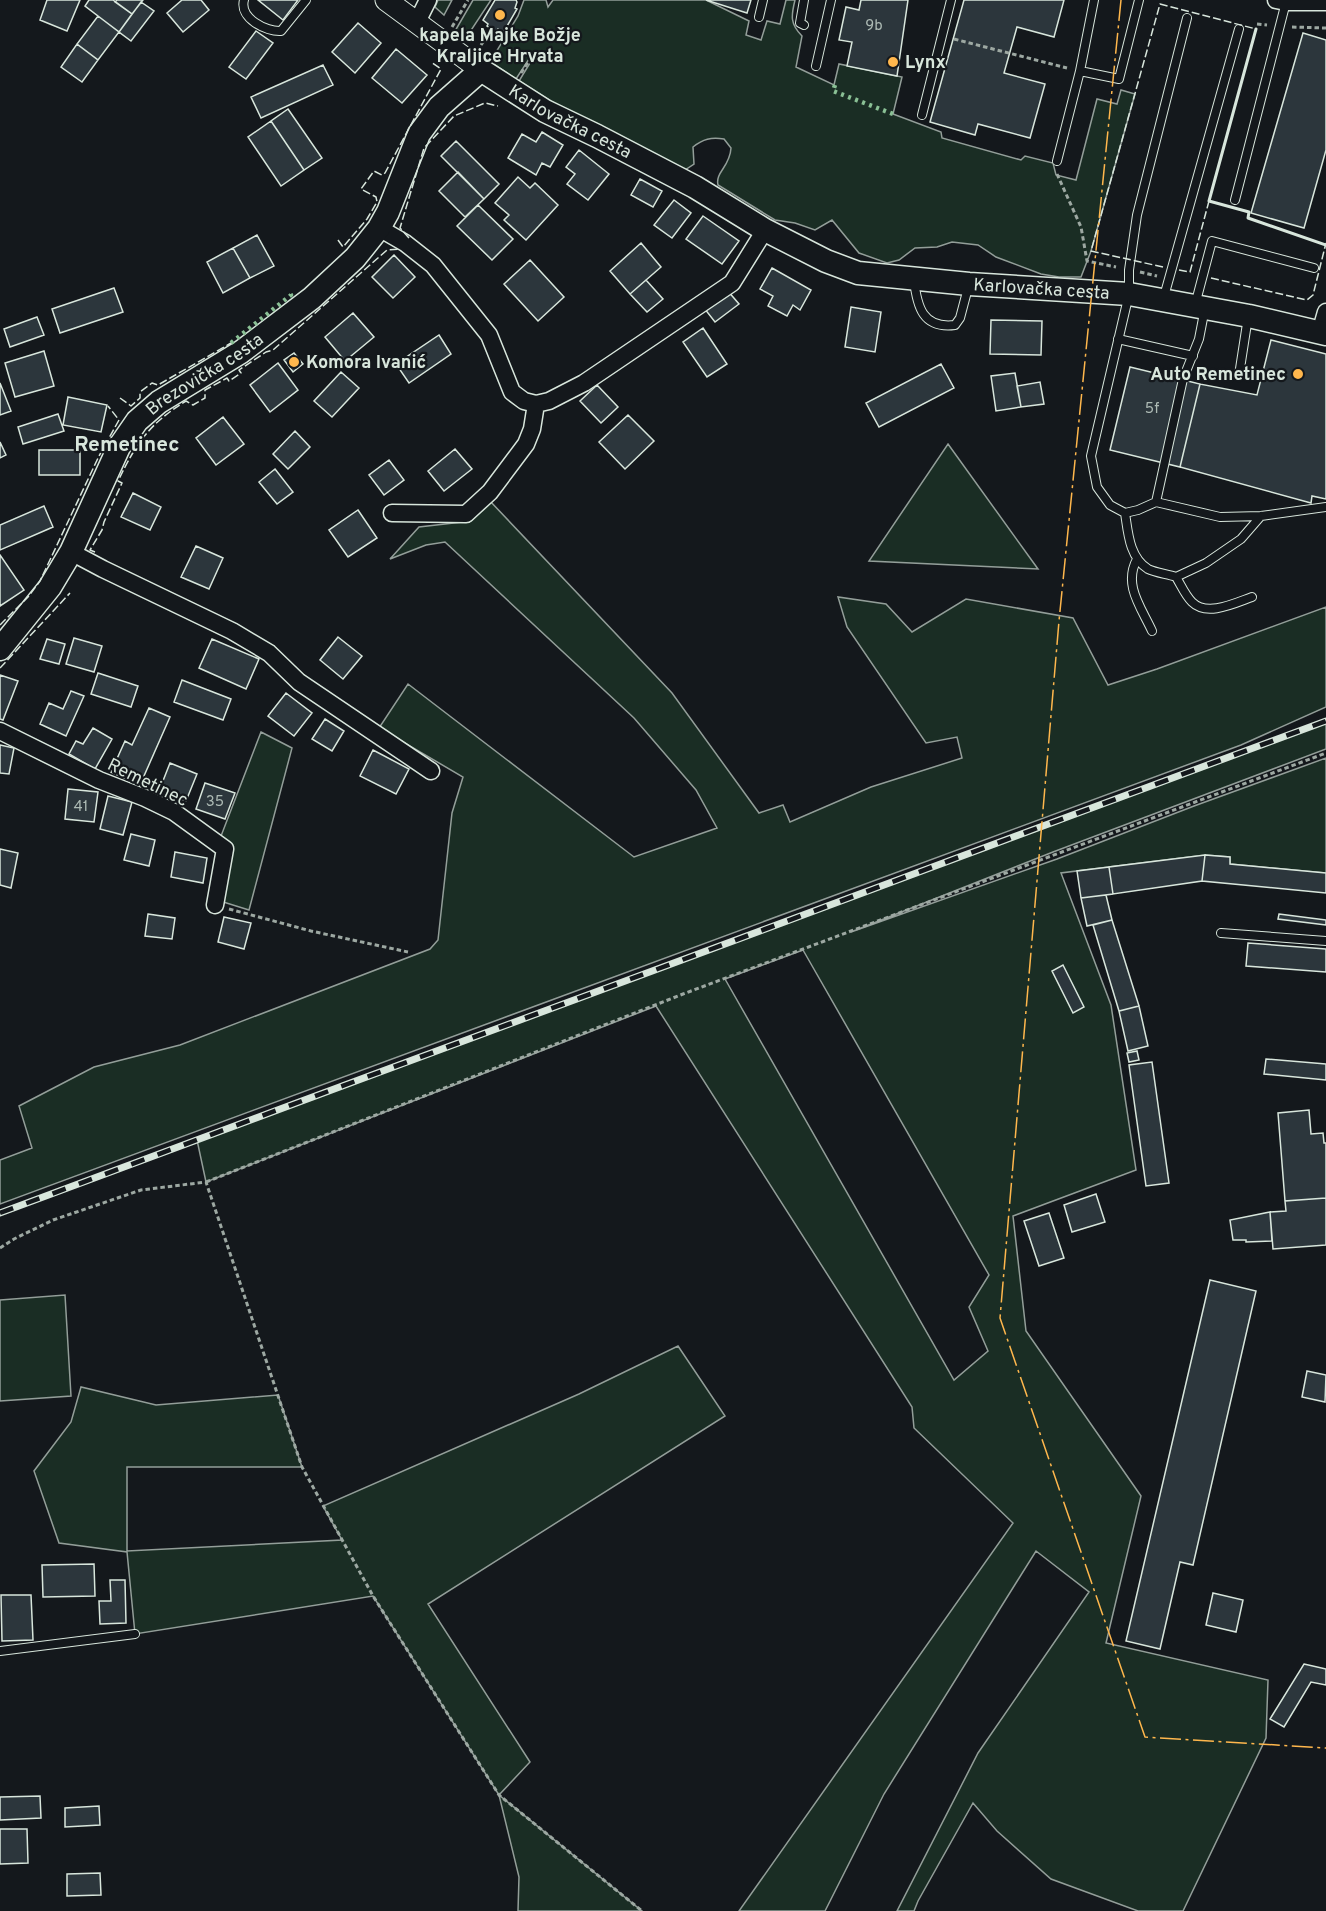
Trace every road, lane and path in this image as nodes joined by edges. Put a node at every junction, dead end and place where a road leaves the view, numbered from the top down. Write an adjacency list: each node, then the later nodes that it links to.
1 (243, 0): 2 (lane)
2 (306, 0)
3 (386, 0): 16 (street, Karlovačka cesta)
4 (428, 0): 16 (street)
5 (468, 0): 20 (path)
6 (763, 0): 14 (lane)
7 (804, 0): 17 (lane)
8 (831, 0): 23 (lane)
9 (951, 0): 21 (lane)
10 (1094, 0): 24 (lane)
11 (1139, 0): 24 (lane)
12 (1281, 1): 13 (street); 27 (lane)
13 (1326, 2)
14 (759, 17)
15 (1187, 18): 31 (lane)
16 (417, 22): 22 (street, Karlovačka cesta)
17 (804, 25)
18 (492, 29): 22 (path)
19 (1239, 29): 32 (lane)
20 (451, 30)
21 (942, 36): 24 (path); 25 (lane)
22 (480, 60): 28 (main road, Brezovička cesta); 29 (main road, Karlovačka cesta)
23 (816, 66)
24 (1080, 71): 26 (lane)
25 (922, 115)
26 (1057, 161): 31 (path)
27 (1235, 200)
28 (379, 228): 43 (street); 49 (main road, Brezovička cesta)
29 (765, 230): 33 (main road, Karlovačka cesta); 43 (street)
30 (1314, 268): 37 (lane)
31 (1129, 270): 32 (path); 35 (lane)
32 (1169, 278): 36 (lane)
33 (914, 279): 34 (main road, Karlovačka cesta); 34 (lane)
34 (969, 284): 35 (main road, Karlovačka cesta)
35 (1129, 294): 36 (main road, Karlovačka cesta); 40 (lane)
36 (1163, 300): 37 (main road, Karlovačka cesta)
37 (1200, 307): 38 (main road, Karlovačka cesta); 41 (lane)
38 (1248, 316): 39 (main road, Karlovačka cesta); 42 (lane)
39 (1324, 326)
40 (1118, 339): 41 (lane); 47 (lane)
41 (1193, 356): 44 (lane)
42 (1239, 375)
43 (536, 404): 46 (street)
44 (1156, 502): 47 (lane); 48 (lane)
45 (1326, 507): 48 (lane)
46 (392, 513)
47 (1125, 513): 50 (lane)
48 (1261, 516): 51 (lane)
49 (71, 552): 54 (main road, Brezovička cesta); 57 (street)
50 (1137, 559): 51 (lane); 53 (lane)
51 (1176, 577): 52 (lane)
52 (1252, 597)
53 (1152, 631)
54 (0, 649)
55 (0, 731): 58 (street, Remetinec)
56 (1326, 753): 62 (path)
57 (430, 771)
58 (215, 905): 61 (path)
59 (1221, 933): 60 (lane)
60 (1326, 941)
61 (408, 952)
62 (206, 1182): 63 (path); 66 (path)
63 (0, 1248)
64 (135, 1634): 65 (lane)
65 (0, 1651)
66 (642, 1911)

